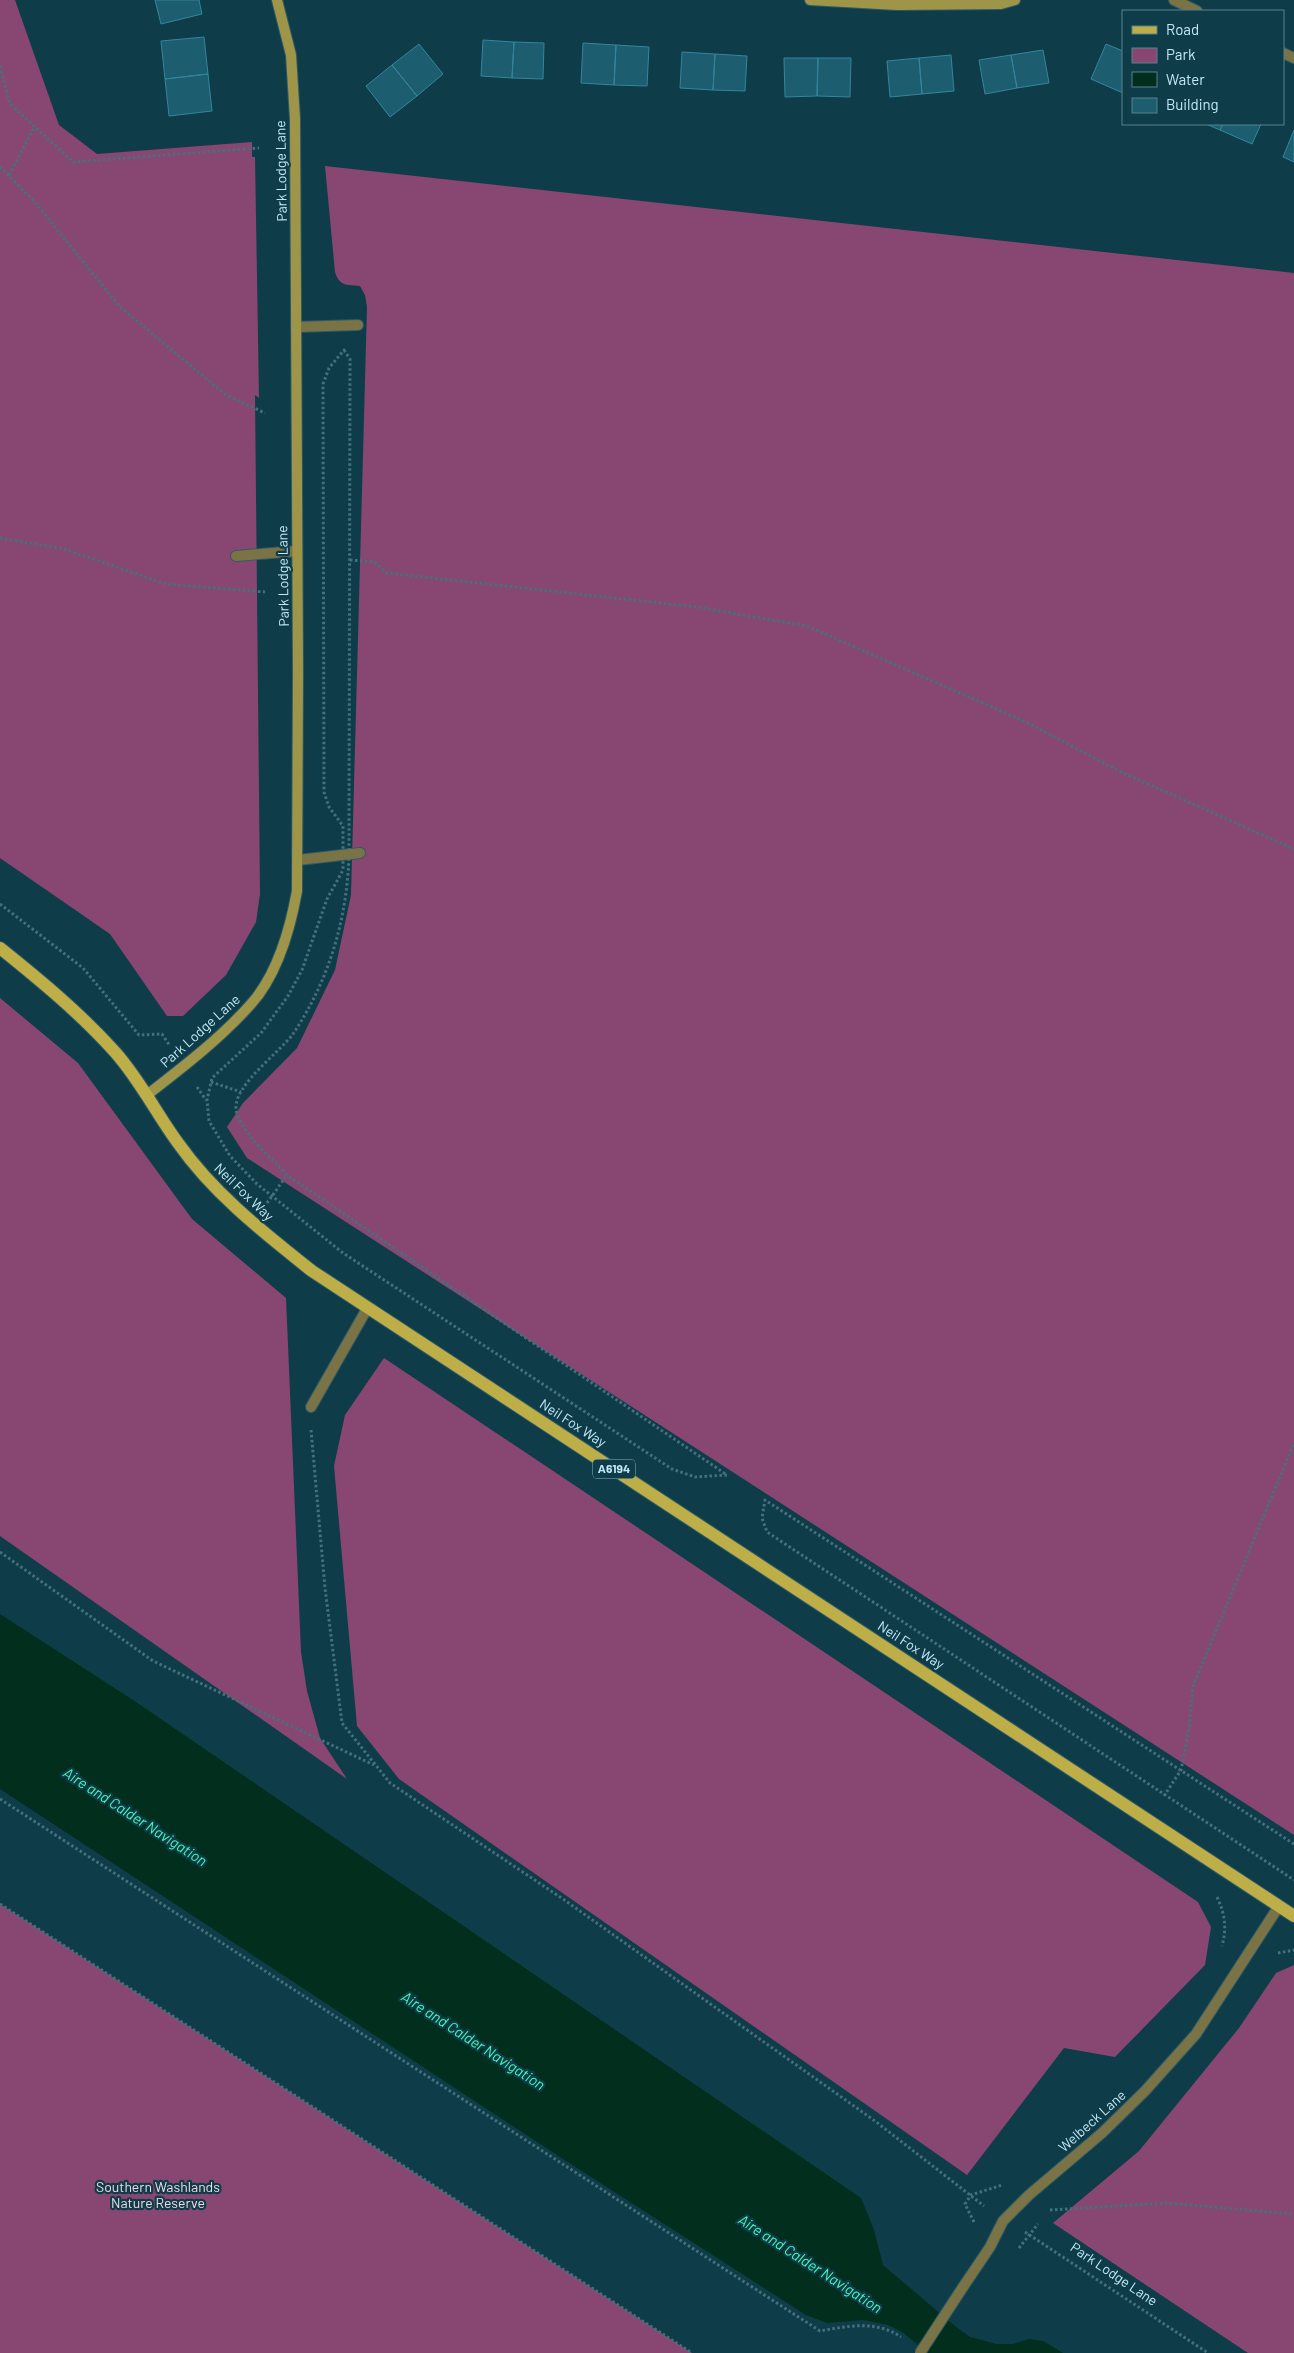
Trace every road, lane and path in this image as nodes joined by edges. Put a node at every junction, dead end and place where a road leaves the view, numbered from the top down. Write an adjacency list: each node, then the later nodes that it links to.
1 (277, 0): 12 (street, Park Lodge Lane)
2 (810, 0): 3 (street)
3 (1015, 0)
4 (1174, 0): 5 (street)
5 (1195, 10)
6 (0, 66): 7 (path)
7 (35, 126): 8 (path); 10 (path)
8 (259, 148)
9 (0, 166): 10 (path)
10 (9, 175): 14 (path)
11 (358, 325): 12 (street)
12 (296, 327): 16 (street, Park Lodge Lane)
13 (344, 350): 18 (path)
14 (265, 413)
15 (0, 538): 19 (path)
16 (297, 551): 17 (street); 23 (street, Park Lodge Lane)
17 (236, 556)
18 (350, 560): 20 (path); 22 (path)
19 (265, 592)
20 (1294, 849)
21 (360, 853): 22 (street)
22 (349, 854): 23 (street); 29 (path)
23 (298, 860): 30 (street, Park Lodge Lane)
24 (0, 904): 26 (path)
25 (0, 948): 30 (main road, Neil Fox Way / A6194)
26 (162, 1034)
27 (218, 1071): 28 (path)
28 (210, 1082): 29 (path); 32 (path)
29 (241, 1092): 31 (path)
30 (147, 1095): 33 (main road, Neil Fox Way / A6194)
31 (287, 1175): 32 (path); 32 (path)
32 (271, 1197)
33 (368, 1307): 34 (street); 41 (main road, Neil Fox Way / A6194)
34 (311, 1406): 37 (path)
35 (1294, 1443): 38 (path)
36 (0, 1552): 37 (path)
37 (376, 1766): 49 (path)
38 (1181, 1770): 39 (path); 39 (path); 42 (path)
39 (1164, 1795): 41 (path); 43 (path)
40 (0, 1799): 53 (path)
41 (1151, 1820): 46 (main road, Neil Fox Way / A6194)
42 (1294, 1844)
43 (1294, 1880)
44 (1217, 1895): 48 (path)
45 (0, 1904): 54 (path)
46 (1280, 1906): 47 (main road, Neil Fox Way / A6194); 52 (street, Welbeck Lane)
47 (1294, 1916)
48 (1219, 1954)
49 (1006, 2184)
50 (1048, 2210): 51 (path)
51 (1294, 2214)
52 (1003, 2221): 55 (street, Welbeck Lane, bridge); 56 (path, Park Lodge Lane)
53 (908, 2342)
54 (692, 2353)
55 (920, 2353)
56 (1208, 2353)

